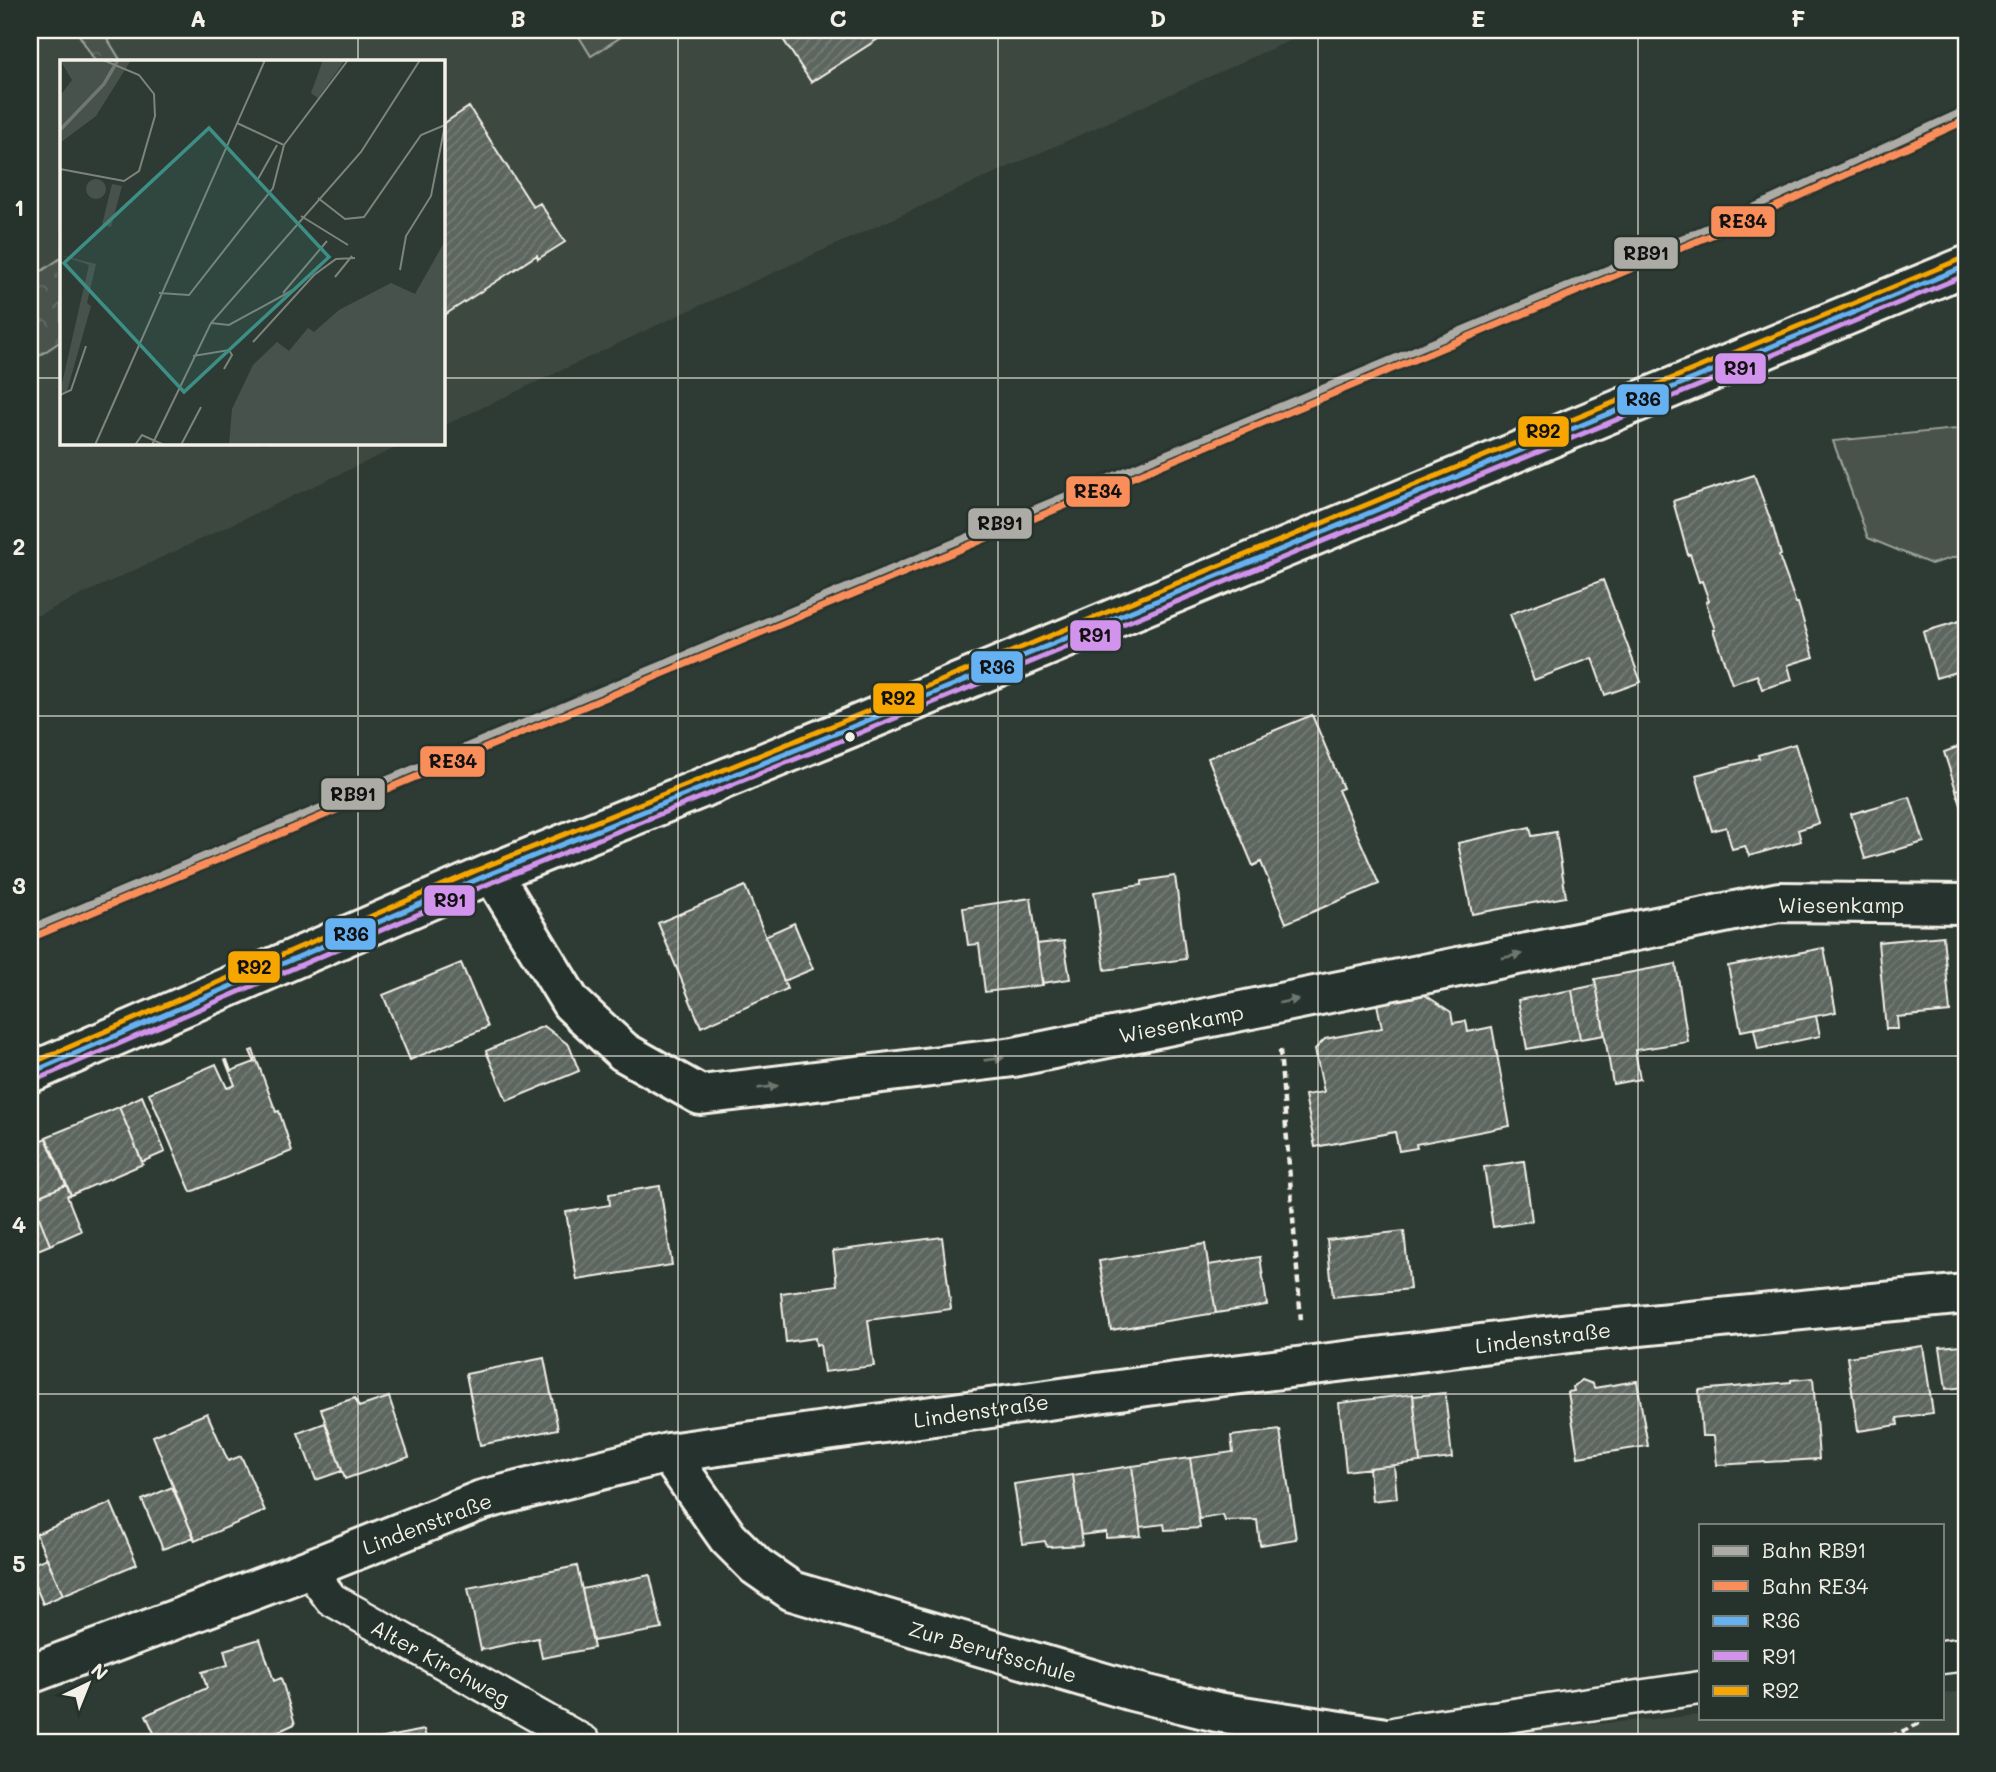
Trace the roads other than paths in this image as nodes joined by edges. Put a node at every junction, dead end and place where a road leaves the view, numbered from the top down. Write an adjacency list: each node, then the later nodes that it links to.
1 (1966, 266): 2 (street)
2 (492, 873): 3 (street, Wiesenkamp, one-way to 3); 4 (street)
3 (1966, 904)
4 (30, 1073)
5 (1966, 1294): 6 (street, Lindenstraße)
6 (668, 1453): 7 (street, Lindenstraße); 12 (street, Zur Berufsschule)
7 (309, 1569): 10 (street, Lindenstraße); 13 (lane, Alter Kirchweg)
8 (1966, 1654): 9 (lane)
9 (1944, 1657)
10 (30, 1674)
11 (1699, 1688): 12 (lane, Zur Berufsschule)
12 (1388, 1740)
13 (584, 1742)

